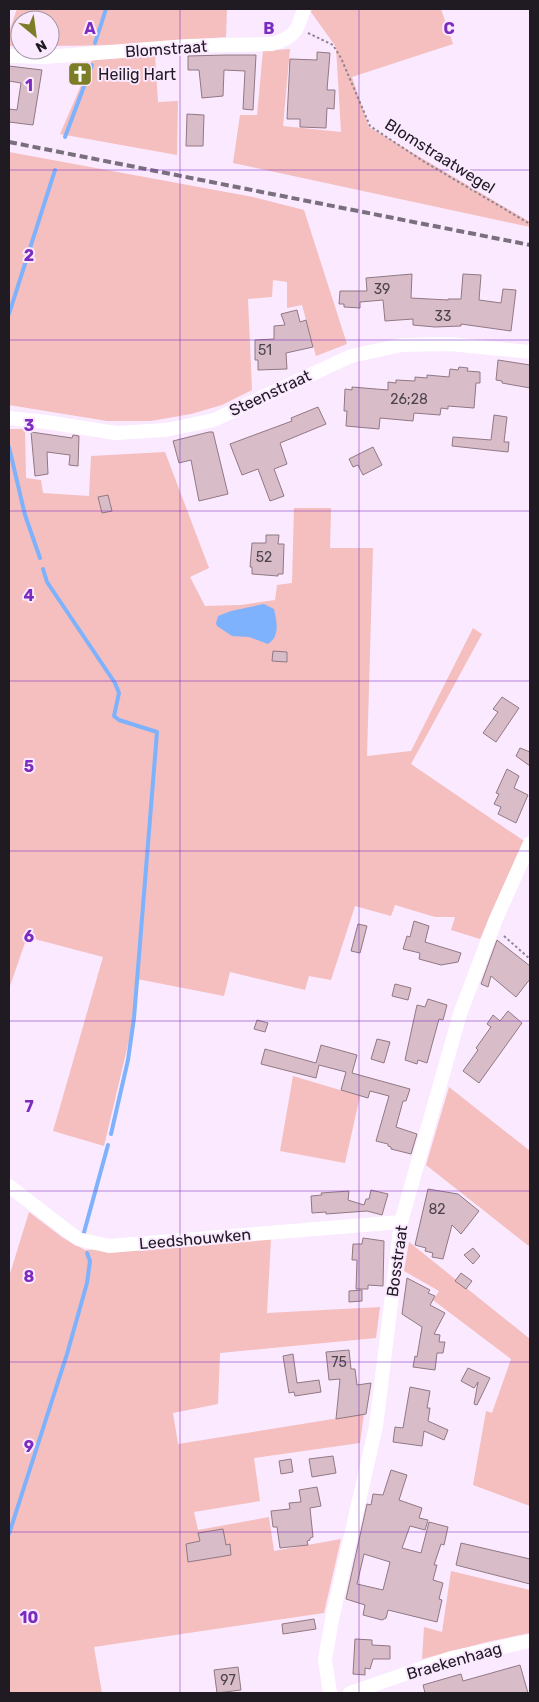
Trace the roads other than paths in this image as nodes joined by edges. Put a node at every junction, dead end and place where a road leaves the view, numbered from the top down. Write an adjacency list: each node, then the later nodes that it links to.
1 (304, 9): 2 (street, Blomstraat)
2 (9, 56)
3 (530, 352): 4 (street, Steenstraat)
4 (9, 418)
5 (530, 843): 7 (street, Bosstraat)
6 (9, 1186): 7 (street, Leedshouwken)
7 (401, 1222): 9 (street, Bosstraat)
8 (530, 1641): 10 (street, Braekenhaag)
9 (330, 1693)
10 (350, 1693)

